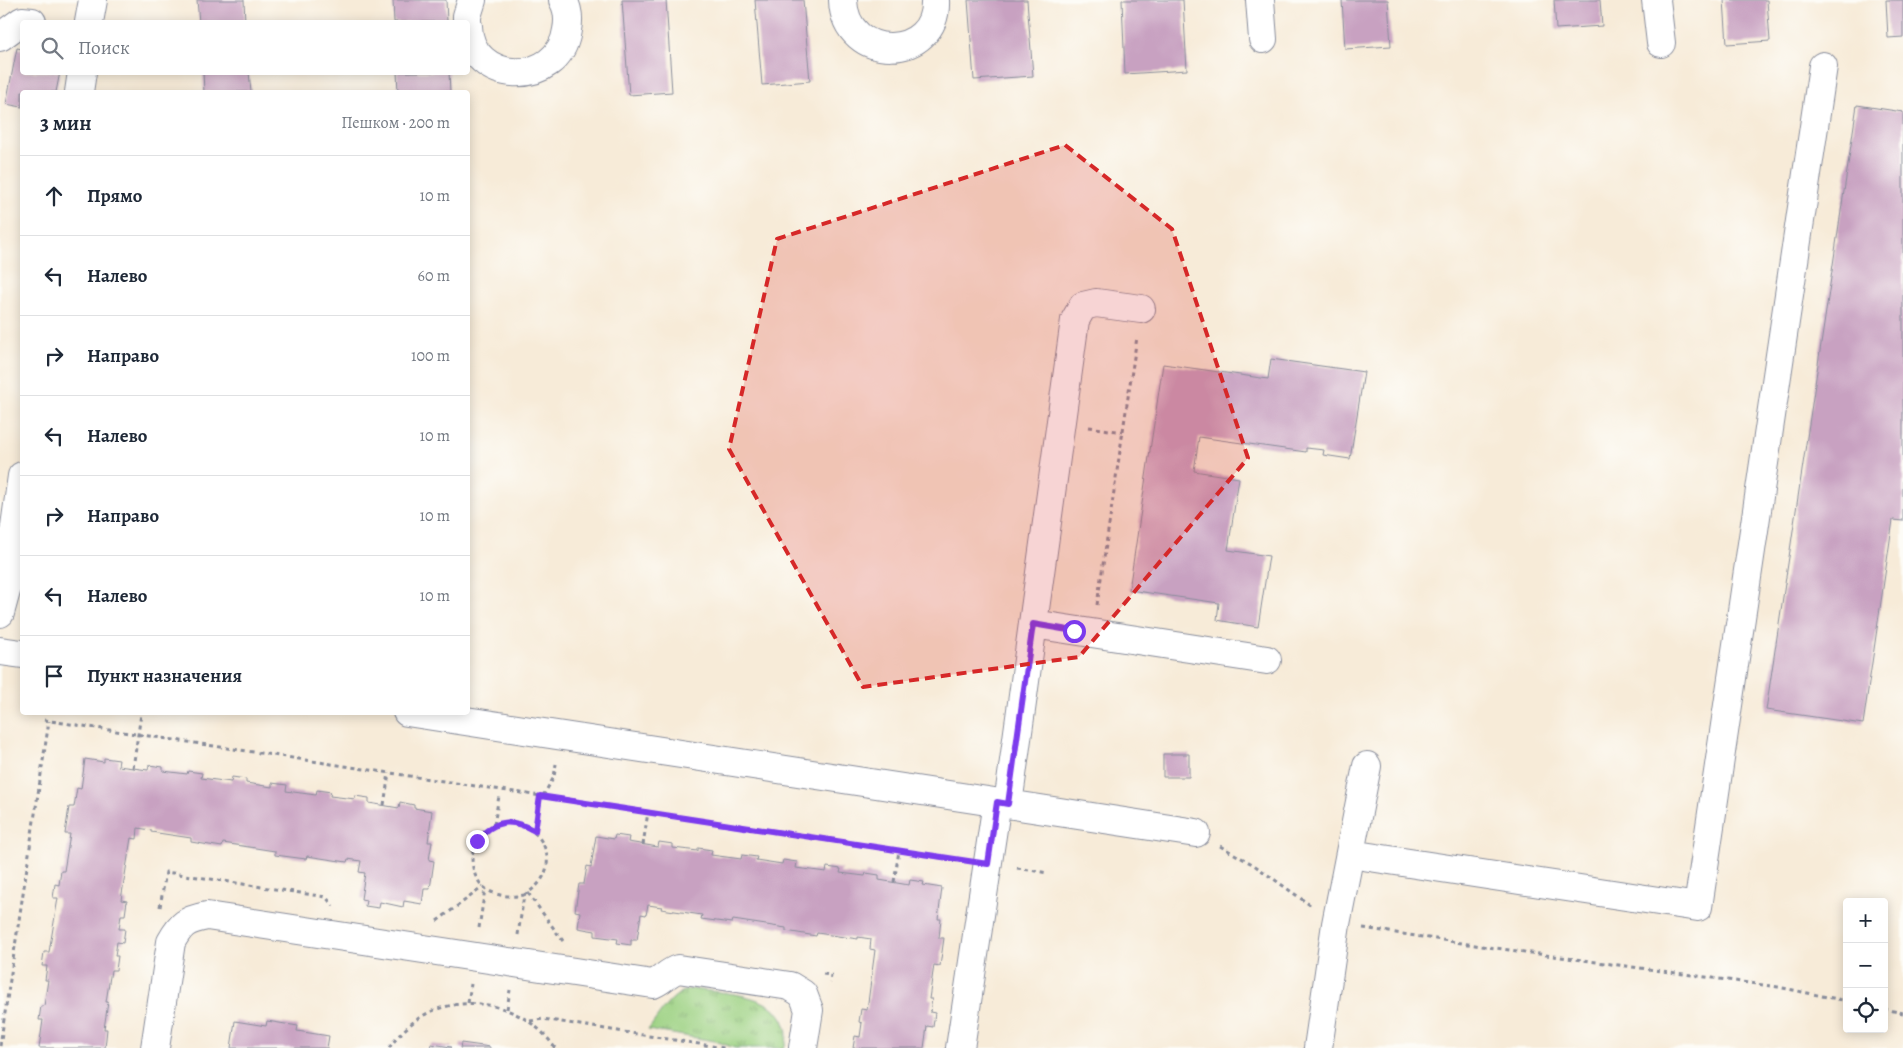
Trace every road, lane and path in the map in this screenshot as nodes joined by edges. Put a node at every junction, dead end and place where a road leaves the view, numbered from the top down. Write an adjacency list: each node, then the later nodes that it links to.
1 (92, 0): 8 (street)
2 (472, 0): 9 (street)
3 (563, 0): 12 (street)
4 (843, 0): 5 (street)
5 (935, 0)
6 (1260, 0): 13 (street)
7 (1656, 0): 14 (street)
8 (90, 20)
9 (467, 20)
10 (20, 22): 11 (street)
11 (0, 37)
12 (470, 38)
13 (1263, 38)
14 (1661, 43)
15 (1823, 66): 45 (street)
16 (82, 75): 17 (street)
17 (79, 90)
18 (1141, 309): 21 (street); 22 (path)
19 (20, 490): 20 (street)
20 (0, 613)
21 (1033, 624): 22 (street); 37 (street)
22 (1092, 633): 25 (street)
23 (0, 651): 24 (street)
24 (20, 654)
25 (1267, 660)
26 (141, 715): 30 (path)
27 (427, 715): 37 (street)
28 (44, 720): 29 (path)
29 (49, 721): 30 (path); 58 (path)
30 (138, 734): 32 (path); 33 (path)
31 (1367, 766): 45 (street)
32 (133, 768)
33 (389, 772): 36 (path); 38 (path)
34 (554, 777): 36 (path)
35 (499, 796): 40 (path)
36 (541, 796): 39 (path); 41 (path)
37 (1003, 803): 42 (street); 46 (street)
38 (384, 805)
39 (648, 812): 43 (path); 44 (path)
40 (494, 825): 41 (path); 49 (path)
41 (535, 831): 50 (path)
42 (1196, 833): 51 (path)
43 (643, 845)
44 (899, 851): 46 (path); 48 (path)
45 (1350, 854): 51 (street)
46 (988, 864): 47 (path); 64 (street)
47 (1048, 873)
48 (894, 882)
49 (483, 887): 50 (path); 52 (path)
50 (528, 893): 53 (path)
51 (1336, 924): 54 (path); 65 (street)
52 (431, 925)
53 (566, 945)
54 (1843, 1000)
55 (1888, 1010): 56 (path)
56 (1903, 1013)
57 (530, 1021): 60 (path); 61 (path); 62 (path)
58 (0, 1046)
59 (155, 1048): 63 (street)
60 (389, 1048)
61 (555, 1048)
62 (724, 1048)
63 (803, 1048)
64 (960, 1048)
65 (1318, 1048)

